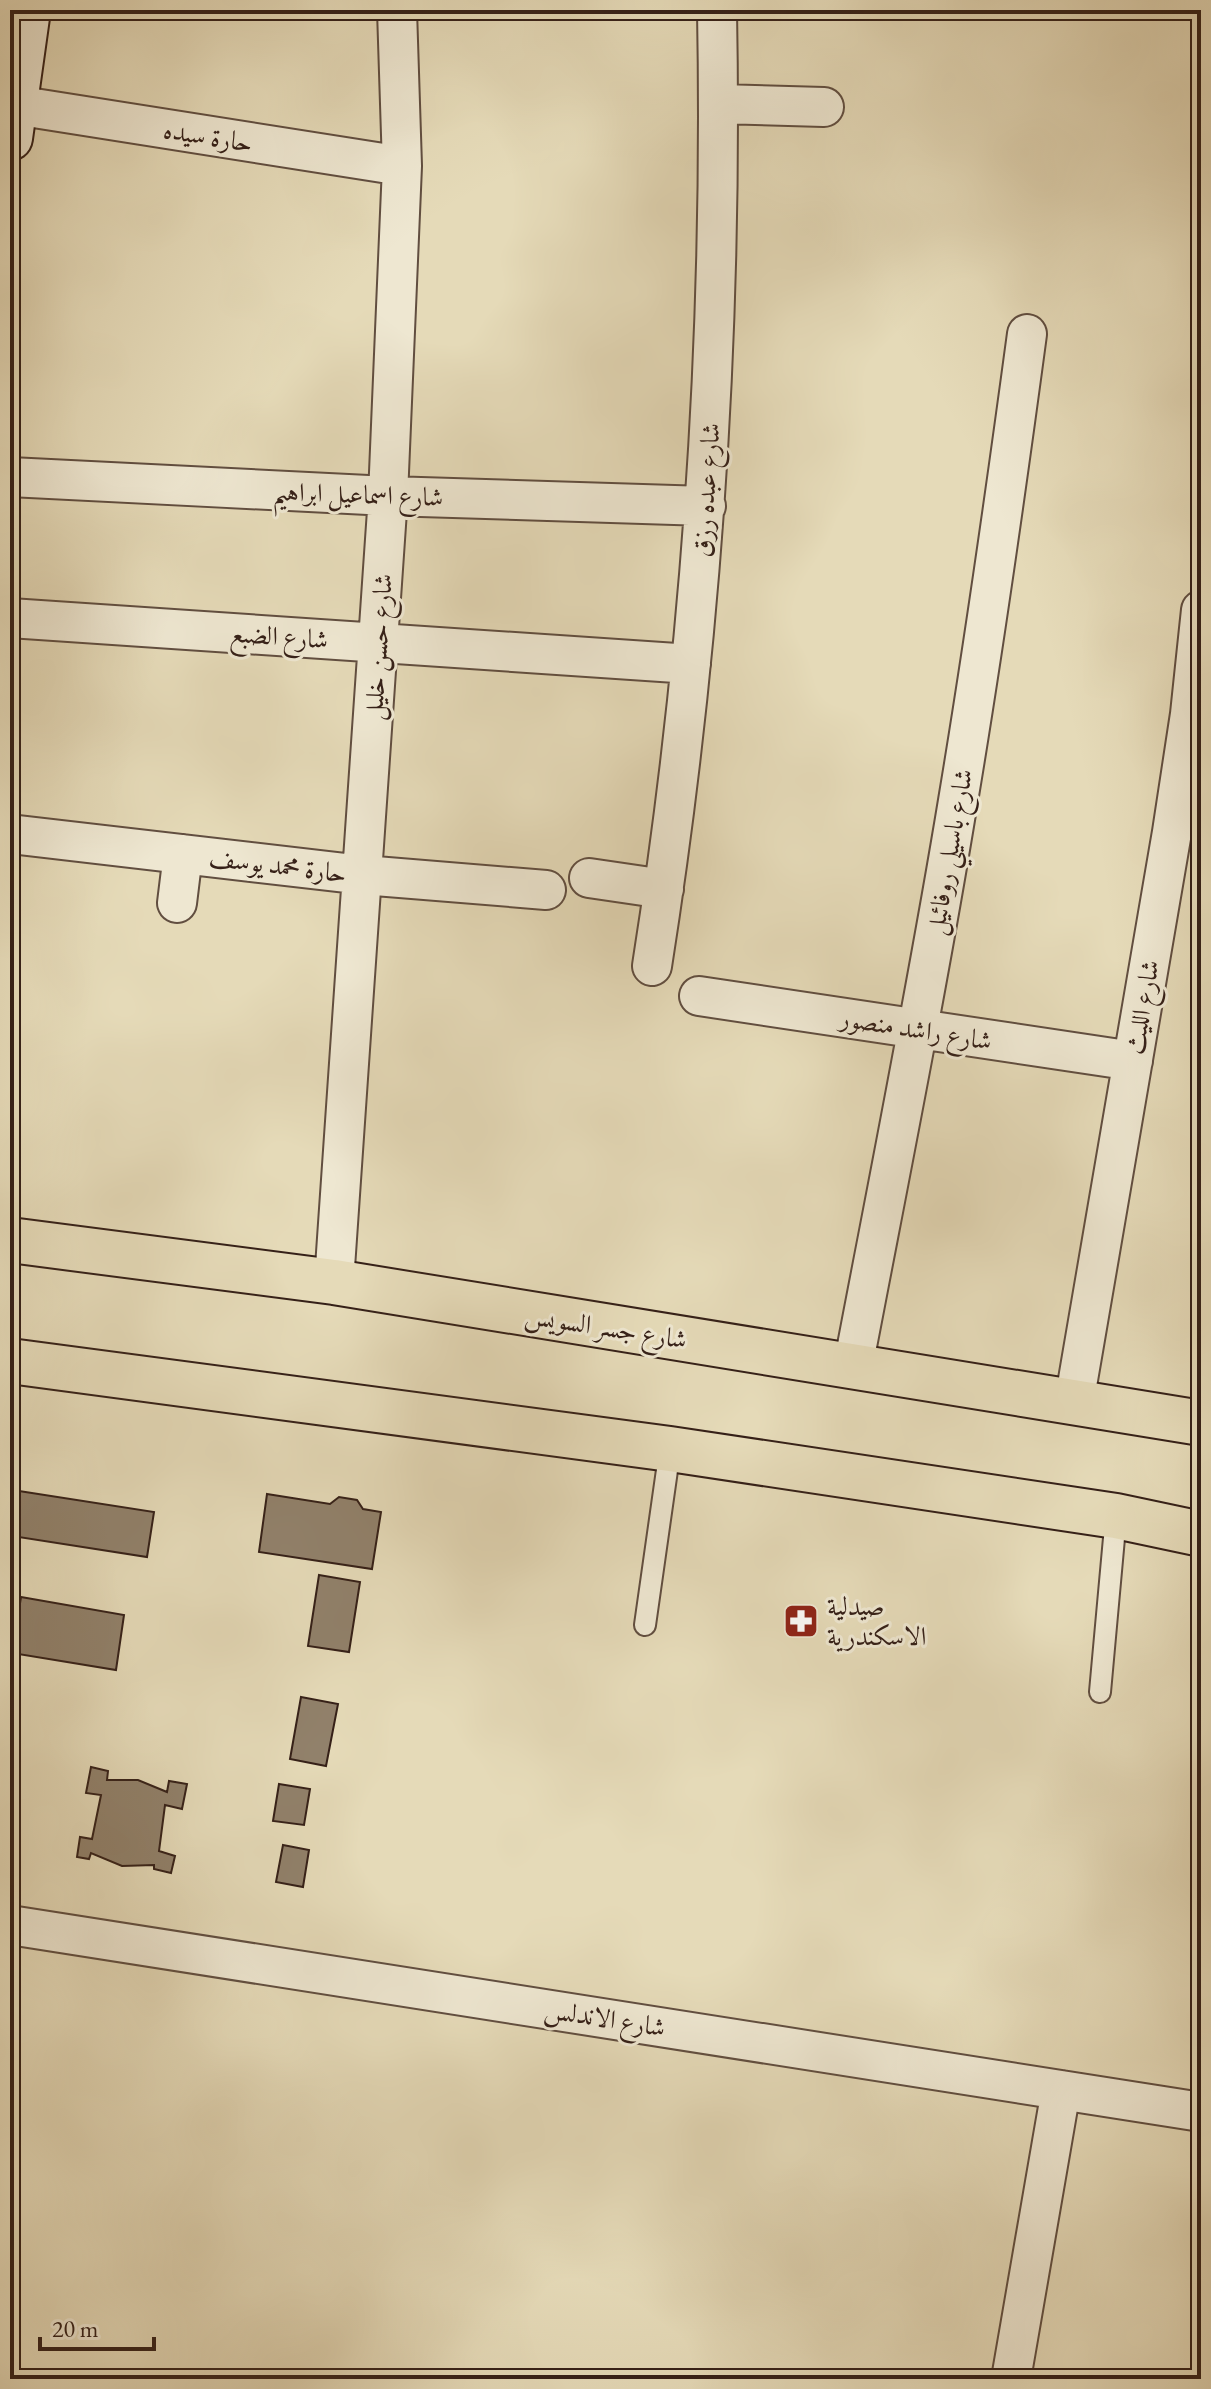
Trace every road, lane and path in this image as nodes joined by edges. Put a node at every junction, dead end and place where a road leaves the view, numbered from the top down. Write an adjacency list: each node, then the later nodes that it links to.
1 (28, 10): 6 (main road)
2 (397, 10): 7 (street, شارع حسن خليل)
3 (717, 10): 4 (street, شارع عبده رزق)
4 (719, 104): 5 (street); 11 (street, شارع عبده رزق)
5 (824, 107)
6 (12, 122): 7 (street, حارة سيده)
7 (402, 166): 10 (street, شارع حسن خليل)
8 (1027, 334): 26 (street, شارع باسيلي روفائيل)
9 (10, 477): 10 (street, شارع اسماعيل ابراهيم)
10 (388, 496): 11 (street, شارع اسماعيل ابراهيم); 14 (street, شارع حسن خليل)
11 (706, 506): 15 (street, شارع عبده رزق)
12 (1201, 610): 16 (street, شارع الليث)
13 (10, 618): 14 (street, شارع الضبع)
14 (379, 643): 15 (street, شارع الضبع); 19 (street, شارع حسن خليل)
15 (691, 664): 21 (street, شارع عبده رزق)
16 (1196, 714): 27 (street, شارع الليث)
17 (10, 834): 18 (street, حارة محمد يوسف)
18 (183, 854): 19 (street, حارة محمد يوسف); 23 (street)
19 (363, 875): 22 (street, حارة محمد يوسف); 29 (street, شارع حسن خليل)
20 (589, 878): 21 (street)
21 (664, 889): 24 (street, شارع عبده رزق)
22 (546, 890)
23 (177, 903)
24 (652, 966)
25 (699, 996): 26 (street, شارع راشد منصور)
26 (918, 1029): 27 (street, شارع راشد منصور); 31 (street, شارع باسيلي روفائيل)
27 (1133, 1061): 32 (street, شارع الليث)
28 (10, 1240): 29 (main road, شارع جسر السويس)
29 (334, 1282): 31 (main road, شارع جسر السويس)
30 (10, 1361): 34 (main road)
31 (853, 1367): 32 (main road, شارع جسر السويس)
32 (1074, 1403): 33 (main road, شارع جسر السويس)
33 (1201, 1423)
34 (670, 1449): 35 (main road); 37 (lane)
35 (1116, 1516): 36 (main road); 38 (lane)
36 (1201, 1534)
37 (645, 1625)
38 (1100, 1692)
39 (10, 1925): 40 (street, شارع الاندلس)
40 (1061, 2090): 41 (street, شارع الاندلس); 42 (street)
41 (1201, 2112)
42 (1011, 2379)

